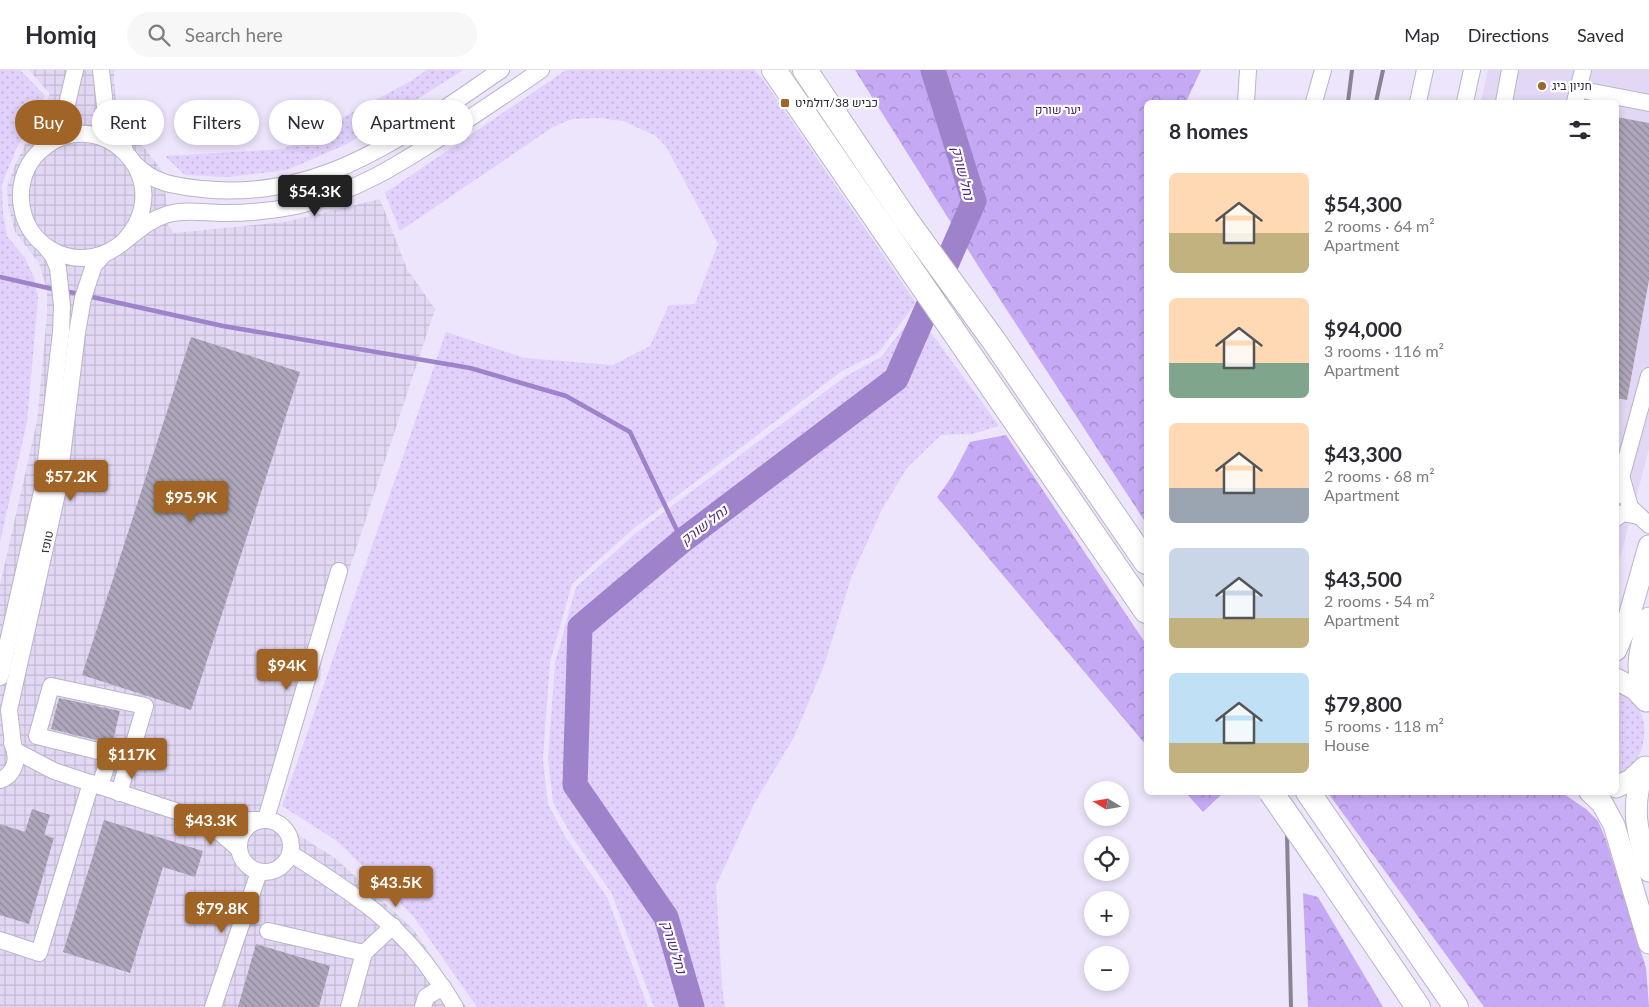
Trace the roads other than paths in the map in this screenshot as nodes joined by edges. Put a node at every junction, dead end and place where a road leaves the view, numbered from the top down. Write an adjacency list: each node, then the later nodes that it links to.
1 (76, 70): 24 (street)
2 (100, 70): 25 (street)
3 (501, 70): 25 (street)
4 (542, 70): 26 (street)
5 (805, 70): 35 (highway)
6 (1248, 70): 15 (street)
7 (1323, 70): 16 (street)
8 (1425, 70): 17 (street)
9 (1472, 70): 18 (street)
10 (1483, 70): 19 (street)
11 (1510, 70): 20 (street)
12 (1582, 70): 14 (street)
13 (775, 73): 37 (highway)
14 (1576, 96): 21 (street)
15 (1246, 100)
16 (1315, 100)
17 (1418, 100)
18 (1465, 100)
19 (1476, 100)
20 (1504, 100)
21 (1618, 100)
22 (1619, 100): 23 (street)
23 (1649, 103)
24 (40, 150): 25 (street); 27 (street)
25 (130, 158): 26 (street)
26 (124, 241): 28 (street)
27 (44, 245): 28 (street); 40 (street, טופז)
28 (104, 254): 43 (street, טופז)
29 (1649, 376): 30 (street)
30 (1622, 476): 31 (street); 33 (street)
31 (1619, 486)
32 (1619, 516): 33 (street)
33 (1644, 520)
34 (1649, 546): 39 (main road)
35 (1144, 559)
36 (339, 572): 53 (street)
37 (1144, 608)
38 (1649, 618): 42 (main road)
39 (1619, 643)
40 (0, 677)
41 (1619, 681): 42 (main road)
42 (1648, 703)
43 (11, 749): 45 (street); 46 (street)
44 (1648, 763): 47 (main road); 56 (main road)
45 (0, 780)
46 (96, 785): 48 (street); 48 (street); 60 (street)
47 (1619, 786)
48 (119, 792): 52 (street)
49 (1273, 795): 68 (highway, bridge)
50 (1310, 795): 69 (highway)
51 (1593, 795): 61 (main road)
52 (200, 819): 53 (street); 54 (street)
53 (262, 820): 54 (street); 55 (street)
54 (239, 849): 57 (street)
55 (290, 853): 57 (street); 58 (street)
56 (1649, 871)
57 (260, 872): 64 (street)
58 (393, 926): 62 (street); 63 (street)
59 (268, 931): 62 (street)
60 (0, 940)
61 (1649, 942)
62 (364, 953): 65 (street)
63 (443, 987): 66 (street); 67 (street)
64 (213, 1007)
65 (349, 1007)
66 (423, 1007)
67 (455, 1007)
68 (1418, 1007)
69 (1456, 1007)

